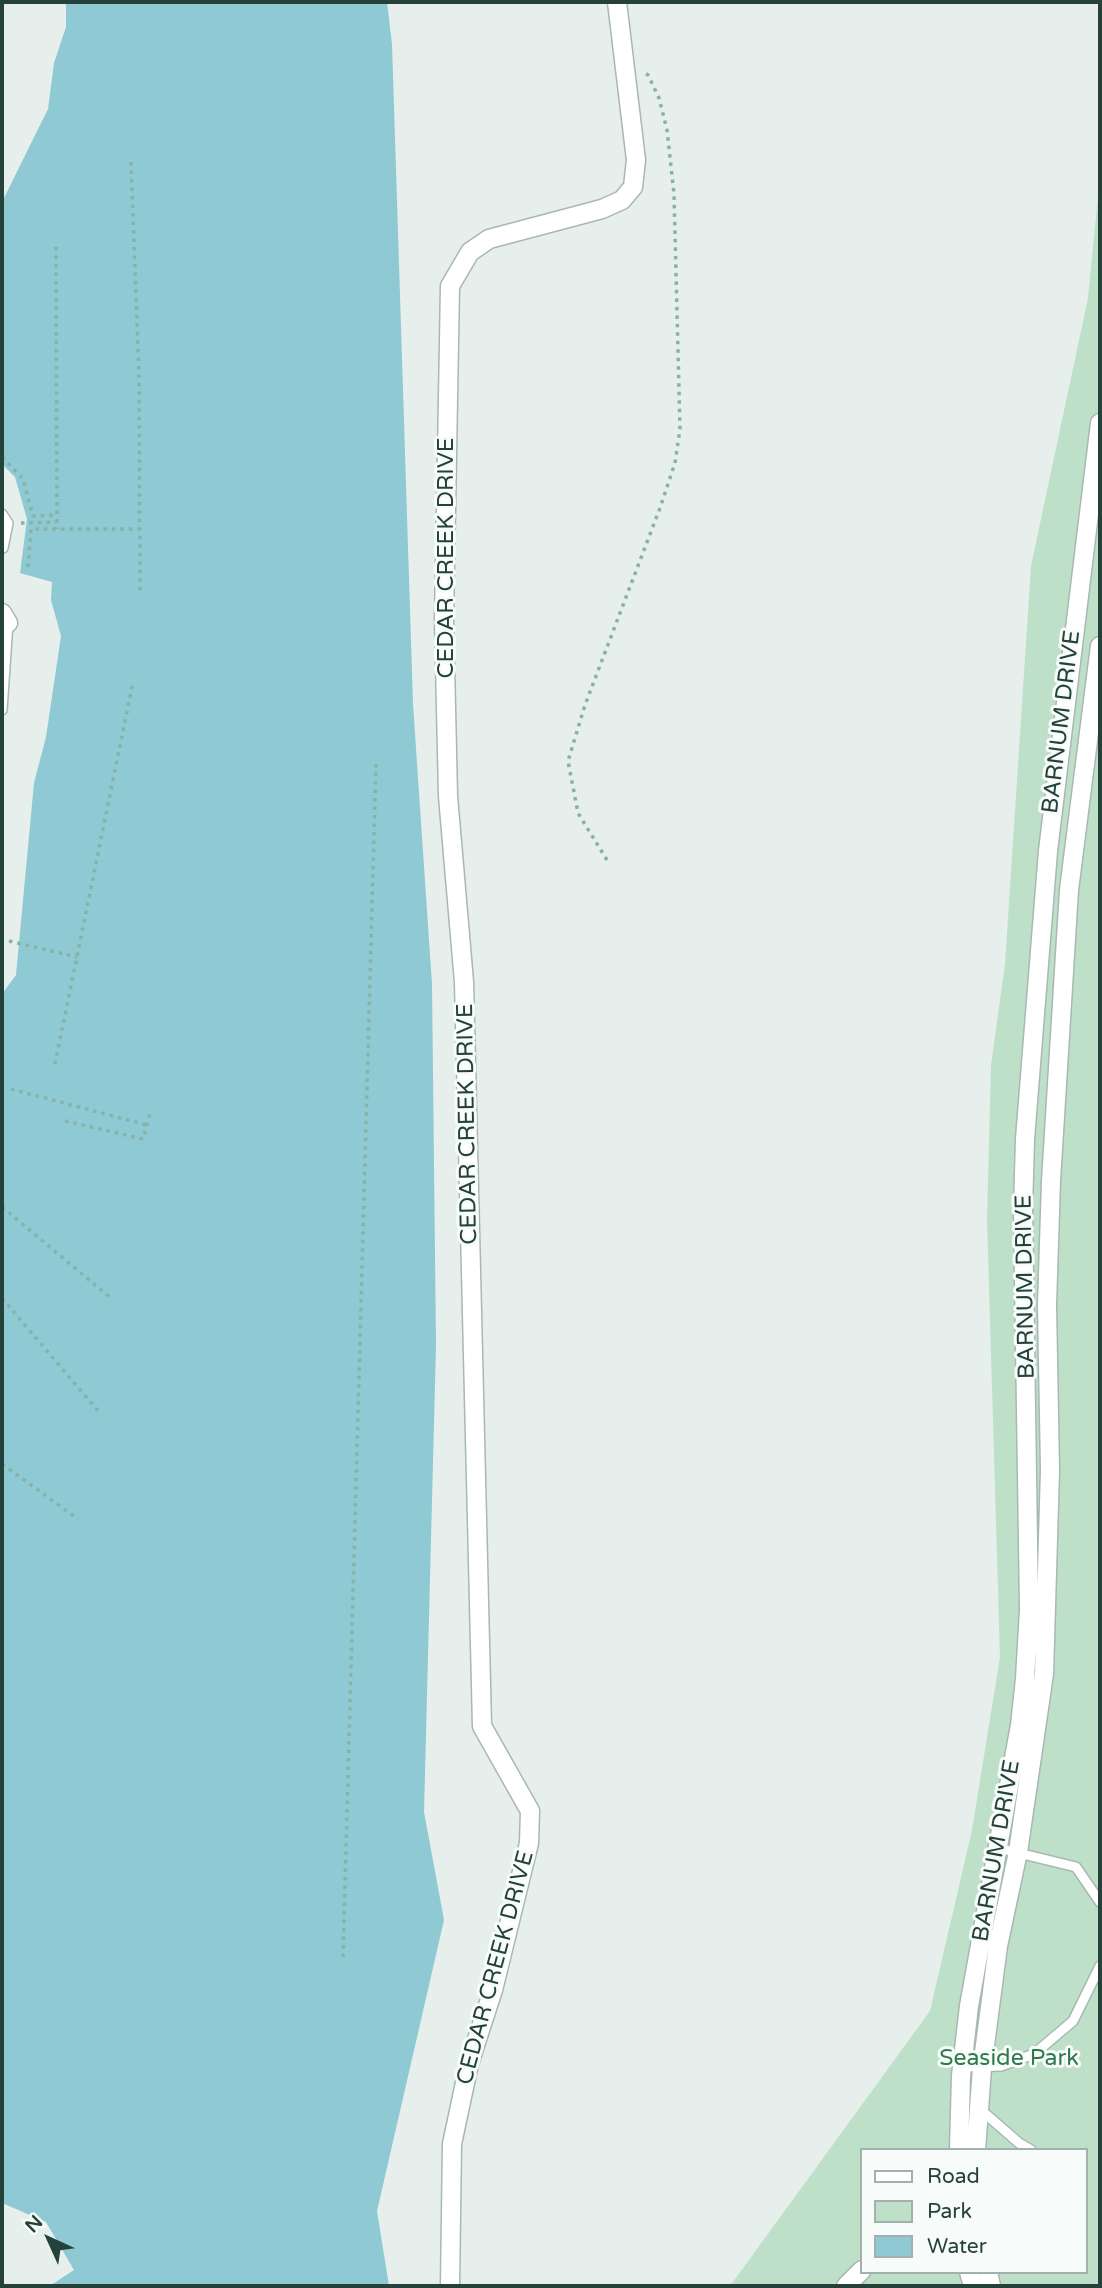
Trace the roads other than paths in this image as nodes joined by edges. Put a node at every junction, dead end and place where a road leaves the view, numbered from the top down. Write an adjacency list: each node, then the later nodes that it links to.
1 (617, 2): 19 (street, CEDAR CREEK DRIVE)
2 (1100, 423): 8 (street, BARNUM DRIVE)
3 (2, 514): 4 (lane)
4 (4, 548)
5 (5, 618): 7 (lane)
6 (1100, 646): 9 (street, BARNUM DRIVE)
7 (2, 710)
8 (998, 1848): 9 (lane); 12 (street, BARNUM DRIVE)
9 (1018, 1852): 10 (lane); 13 (street, BARNUM DRIVE)
10 (1100, 1902)
11 (1100, 1966): 13 (lane)
12 (962, 2067): 13 (lane); 15 (street, BARNUM DRIVE)
13 (982, 2068): 14 (street, BARNUM DRIVE)
14 (979, 2108): 16 (street, BARNUM DRIVE); 17 (lane)
15 (959, 2148)
16 (976, 2148)
17 (1028, 2148)
18 (860, 2272): 20 (street)
19 (450, 2286)
20 (846, 2286)

